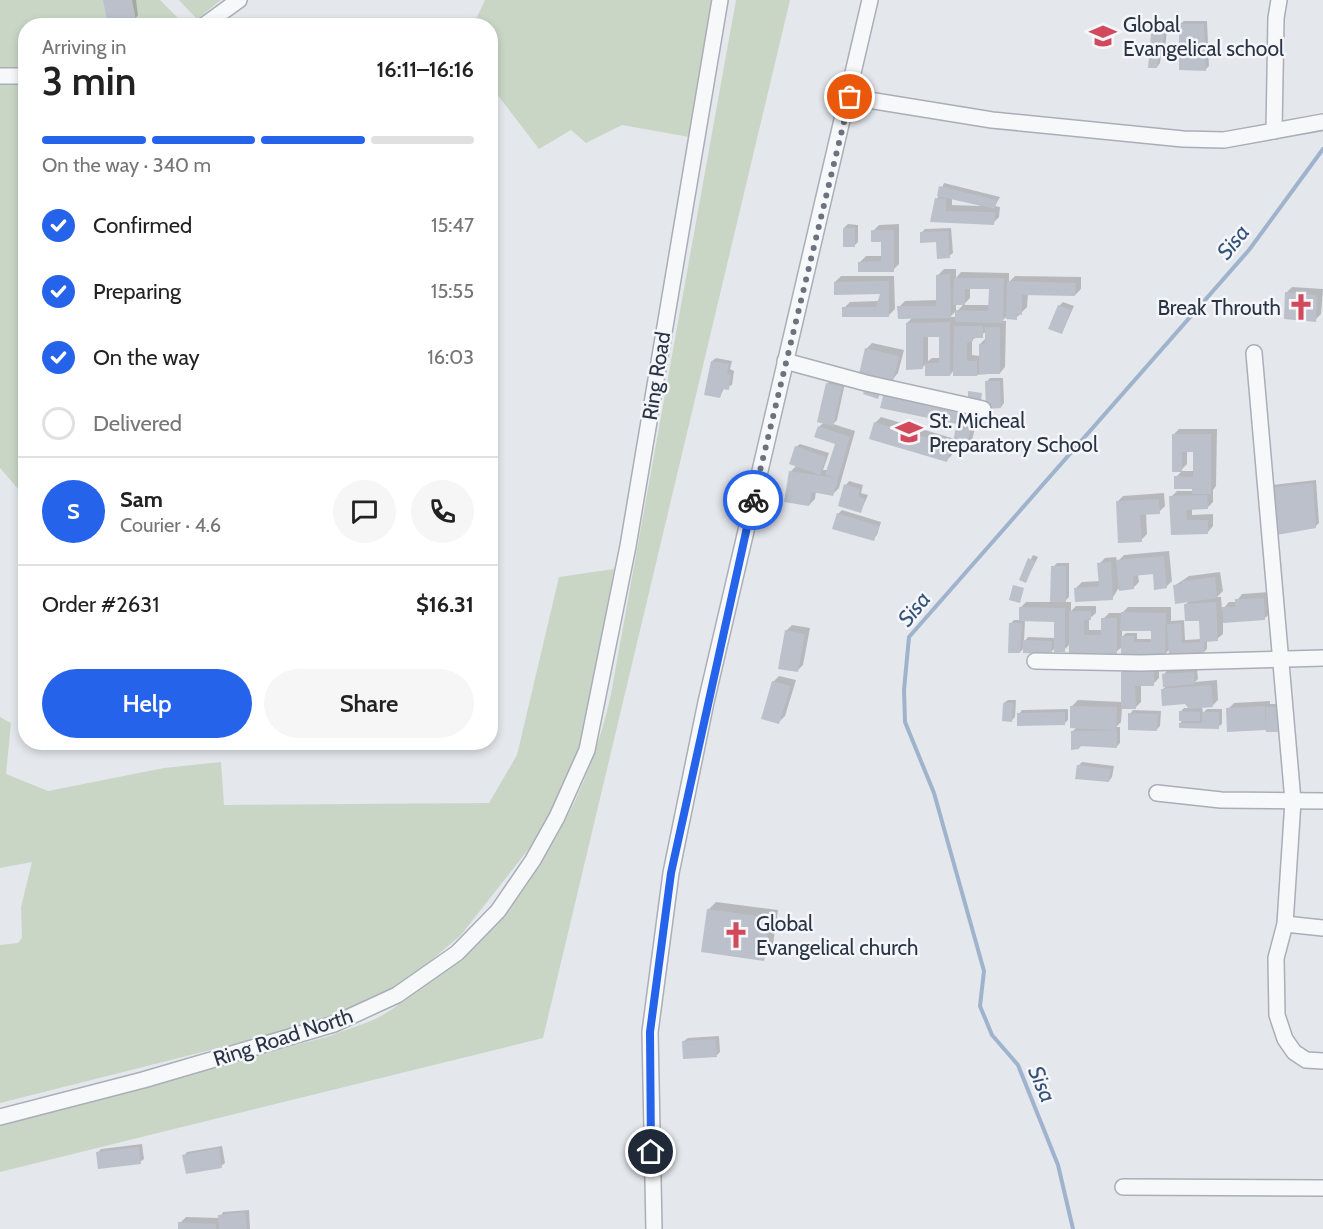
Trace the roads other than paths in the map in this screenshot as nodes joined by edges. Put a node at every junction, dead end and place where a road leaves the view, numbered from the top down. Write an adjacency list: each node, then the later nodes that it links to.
1 (239, 0): 5 (street)
2 (720, 0): 17 (street, Ring Road)
3 (870, 0): 8 (street)
4 (1279, 0): 10 (street)
5 (214, 18)
6 (0, 76): 7 (street)
7 (18, 76)
8 (850, 97): 10 (street); 12 (street)
9 (1321, 123): 10 (street)
10 (1274, 131)
11 (1254, 353): 15 (street)
12 (785, 361): 13 (street); 27 (street)
13 (983, 409)
14 (1323, 657): 15 (street)
15 (1283, 660): 16 (street); 19 (street)
16 (1035, 661)
17 (587, 750): 24 (street, Ring Road North)
18 (1156, 793): 19 (street)
19 (1293, 801): 20 (street); 21 (street)
20 (1323, 801)
21 (1285, 924): 22 (street); 23 (street)
22 (1323, 928)
23 (1323, 1061)
24 (0, 1118)
25 (1123, 1187): 26 (street)
26 (1323, 1188)
27 (654, 1229)

